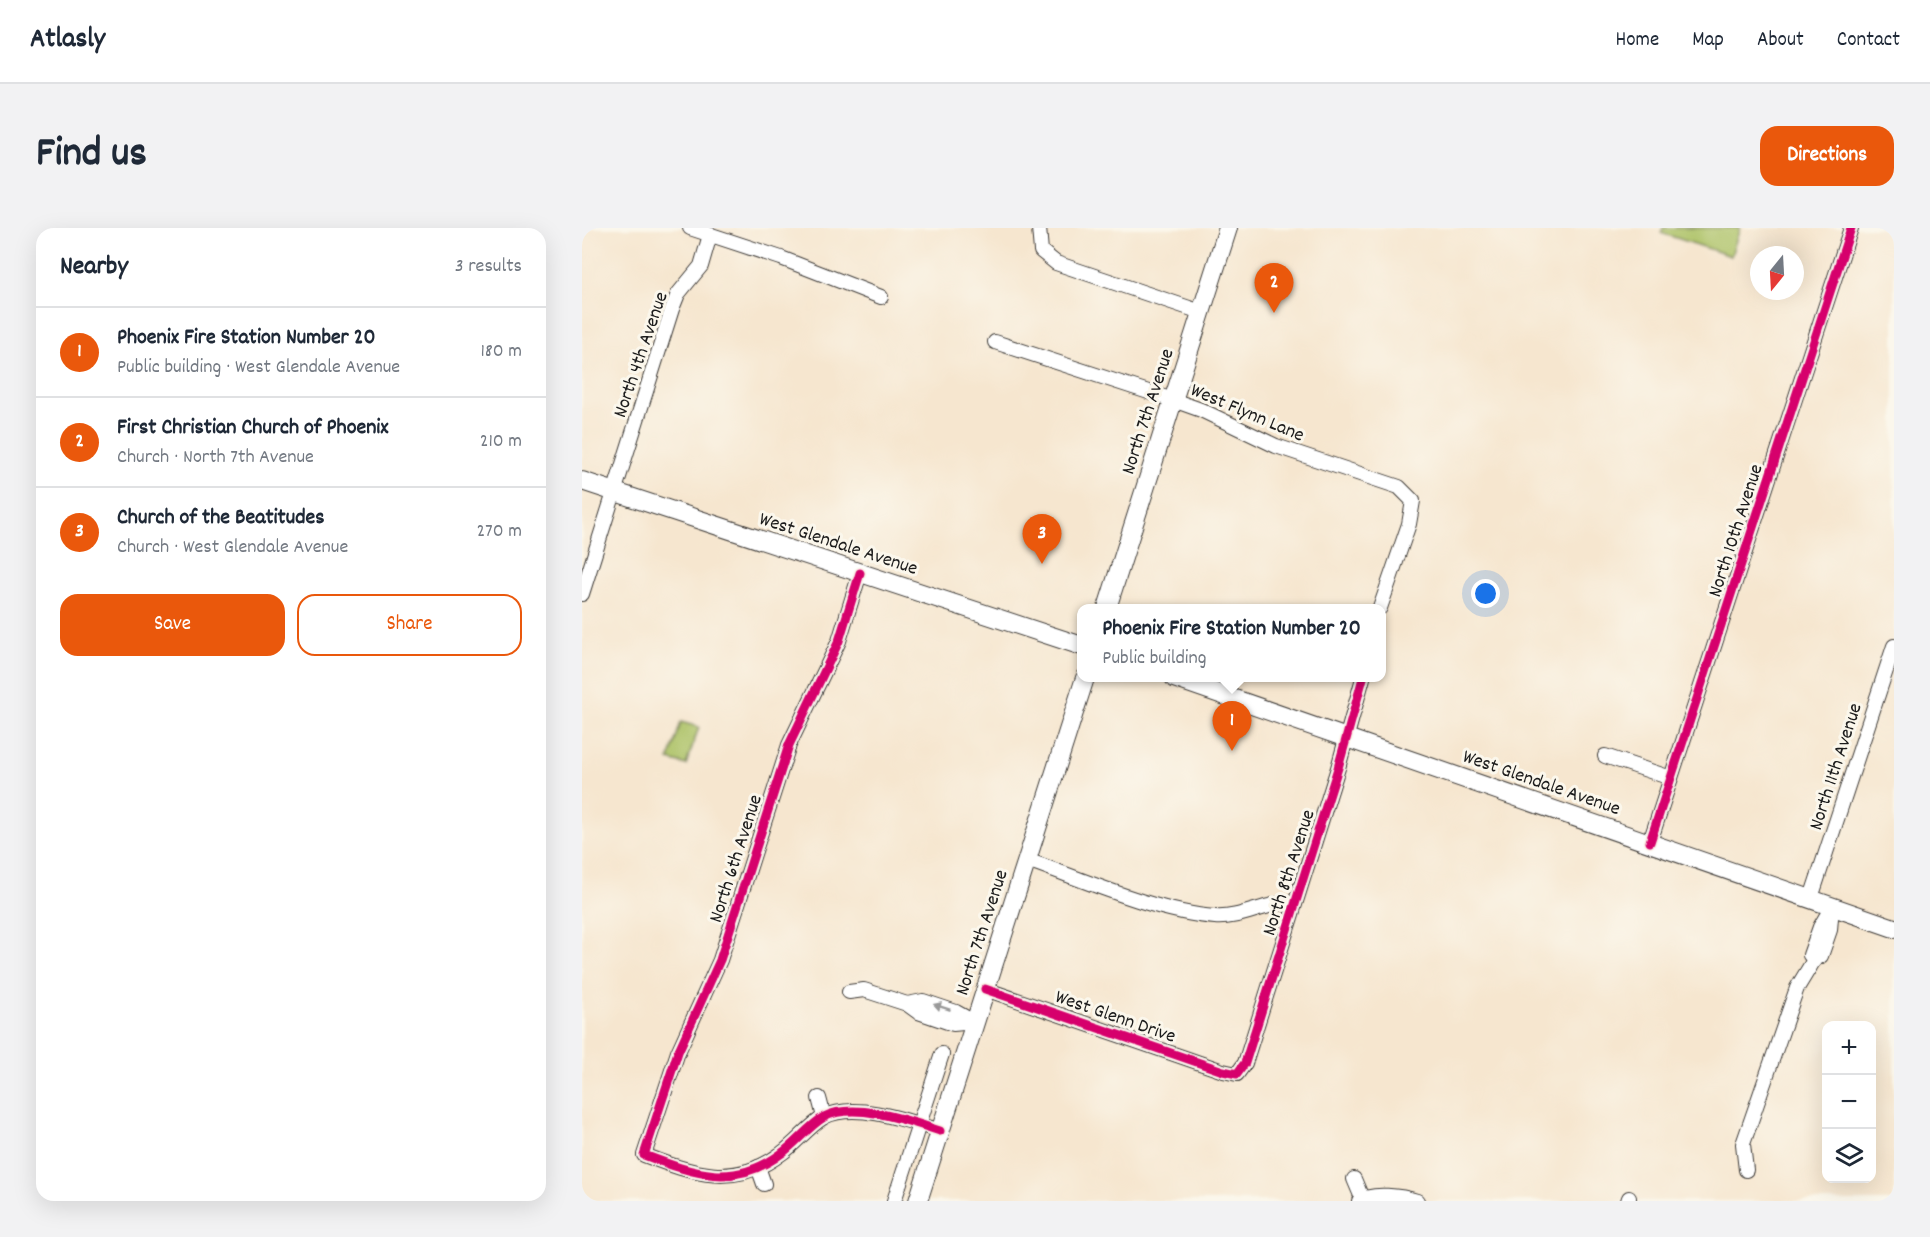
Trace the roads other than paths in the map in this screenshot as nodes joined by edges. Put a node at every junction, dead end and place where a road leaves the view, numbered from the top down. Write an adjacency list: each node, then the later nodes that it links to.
1 (690, 228): 5 (street)
2 (1039, 228): 7 (street)
3 (1228, 228): 7 (main road, North 7th Avenue)
4 (1851, 228): 23 (street, North 10th Avenue)
5 (710, 235): 6 (street); 11 (street, North 4th Avenue)
6 (881, 297)
7 (1201, 312): 9 (main road, North 7th Avenue)
8 (995, 342): 9 (street, West Flynn Lane)
9 (1173, 400): 14 (main road, North 7th Avenue); 15 (street, West Flynn Lane)
10 (582, 481): 11 (main road, West Glendale Avenue)
11 (614, 491): 12 (main road, West Glendale Avenue); 13 (street, North 4th Avenue)
12 (860, 573): 16 (main road, West Glendale Avenue); 39 (street, North 6th Avenue)
13 (582, 594)
14 (1109, 604)
15 (1382, 604)
16 (1077, 644)
17 (1894, 645): 26 (street, North 11th Avenue)
18 (1084, 682): 25 (main road, North 7th Avenue)
19 (1186, 682): 21 (main road, West Glendale Avenue)
20 (1362, 682): 21 (street, North 8th Avenue)
21 (1348, 737): 24 (main road, West Glendale Avenue); 27 (street, North 8th Avenue)
22 (1605, 756): 23 (street)
23 (1671, 778): 24 (street, North 10th Avenue)
24 (1650, 842): 26 (main road, West Glendale Avenue)
25 (1027, 860): 27 (street); 30 (main road, North 7th Avenue)
26 (1811, 898): 28 (main road, West Glendale Avenue)
27 (1295, 903): 34 (street, North 8th Avenue)
28 (1832, 906): 29 (main road, West Glendale Avenue); 40 (street)
29 (1894, 928)
30 (985, 989): 32 (main road, North 7th Avenue); 34 (street, West Glenn Drive)
31 (849, 992): 32 (street)
32 (974, 1022): 38 (main road, North 7th Avenue)
33 (942, 1054): 37 (street)
34 (1237, 1074)
35 (819, 1098): 36 (street)
36 (824, 1117): 37 (street); 39 (street)
37 (919, 1124): 38 (street); 44 (street)
38 (940, 1131): 45 (main road, North 7th Avenue)
39 (758, 1167): 42 (street)
40 (1746, 1170)
41 (1354, 1179): 43 (street)
42 (764, 1184)
43 (1360, 1200): 46 (street)
44 (894, 1201)
45 (918, 1201)
46 (1417, 1201)

